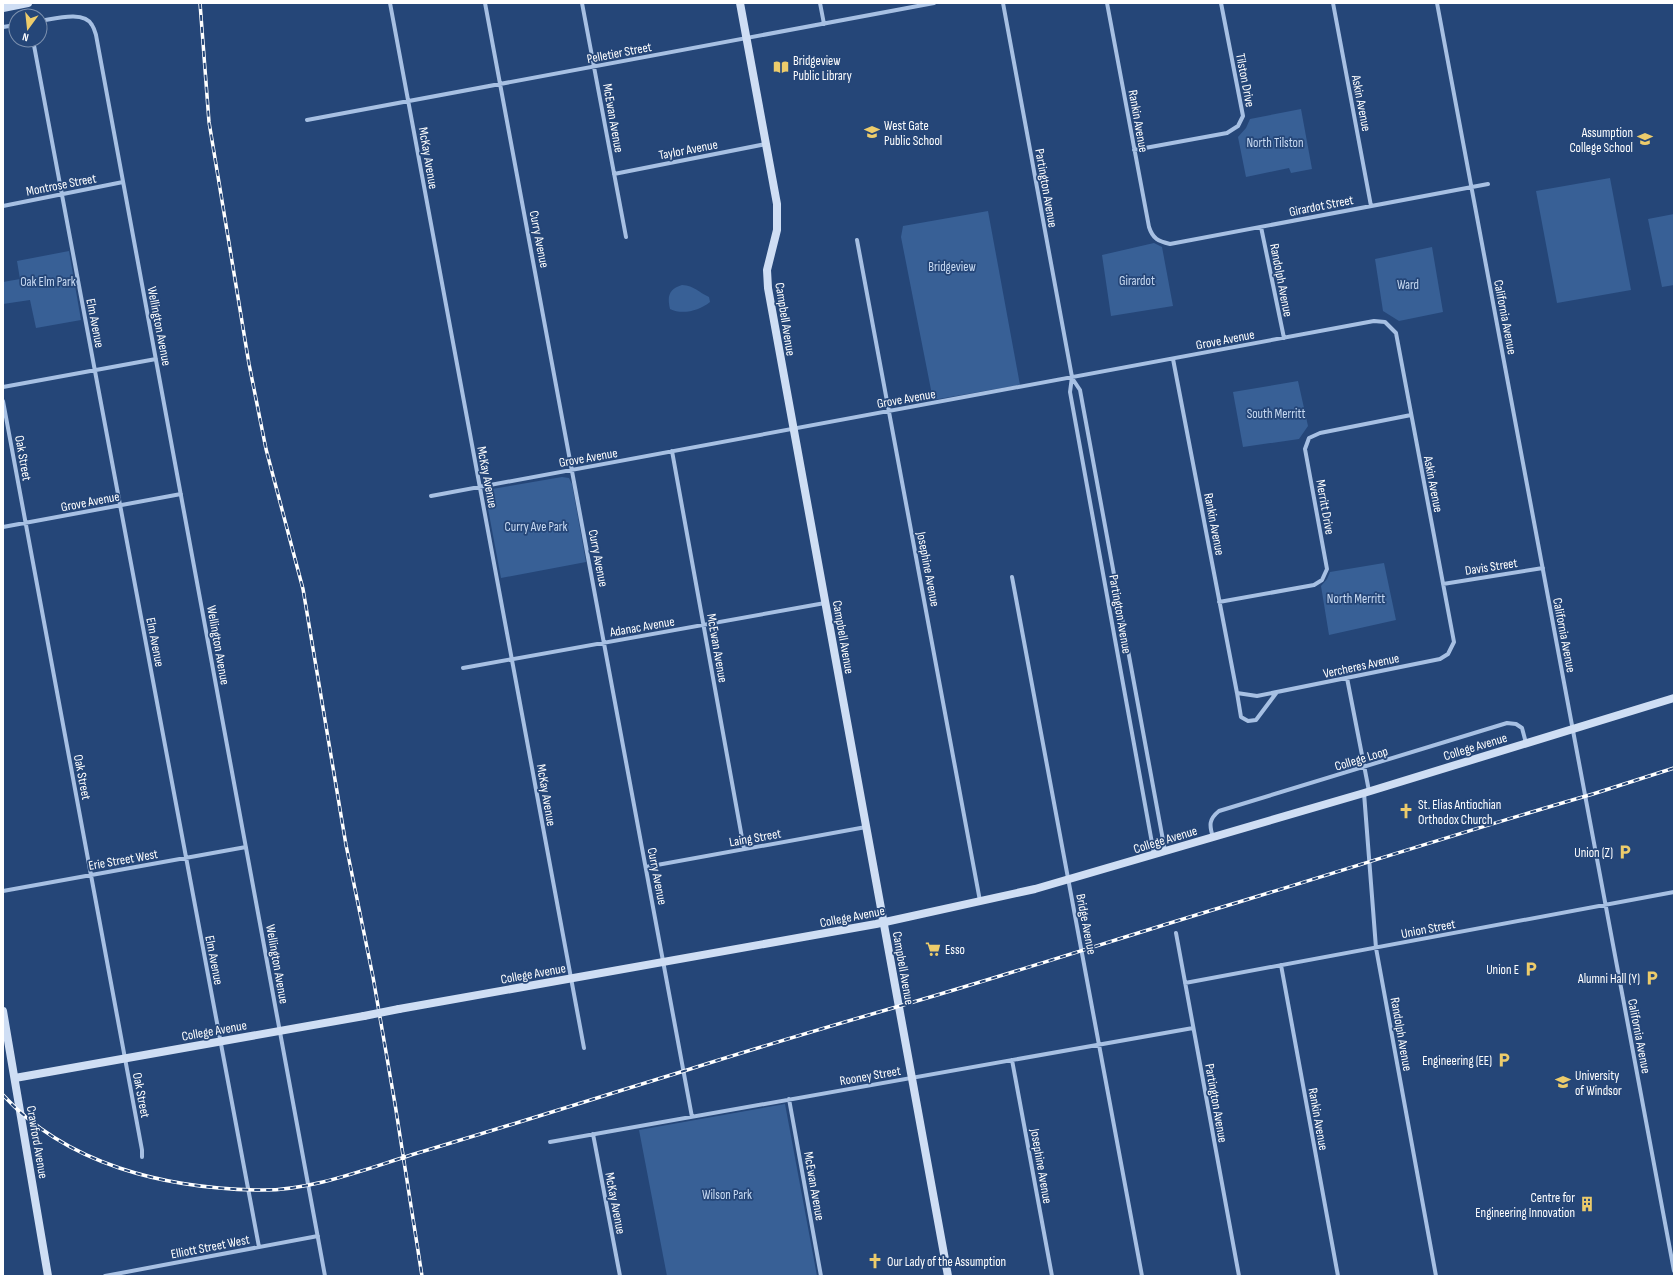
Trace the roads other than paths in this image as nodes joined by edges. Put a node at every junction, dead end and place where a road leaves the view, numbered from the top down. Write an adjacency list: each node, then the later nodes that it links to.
1 (28, 3): 14 (street)
2 (390, 3): 21 (street, McKay Avenue)
3 (485, 3): 20 (street, Curry Avenue)
4 (582, 3): 19 (street, McEwan Avenue)
5 (740, 3): 17 (street, Campbell Avenue)
6 (820, 3): 16 (street)
7 (934, 3): 13 (street, Pelletier Street)
8 (1003, 3): 41 (street, Partington Avenue)
9 (1107, 3): 24 (street, Rankin Avenue)
10 (1221, 3): 24 (street, Tilston Drive)
11 (1334, 3): 31 (street, Askin Avenue)
12 (1437, 3): 28 (street, California Avenue)
13 (908, 5): 16 (street, Pelletier Street)
14 (3, 8)
15 (48, 20): 26 (street, Wellington Avenue)
16 (824, 24): 17 (street, Pelletier Street)
17 (747, 38): 19 (street, Pelletier Street); 23 (street, Campbell Avenue)
18 (35, 48): 29 (street, Elm Avenue)
19 (594, 66): 20 (street, Pelletier Street); 25 (street, McEwan Avenue)
20 (500, 84): 21 (street, Pelletier Street); 48 (street, Curry Avenue)
21 (408, 101): 22 (street, Pelletier Street); 49 (street, McKay Avenue)
22 (307, 120)
23 (766, 144): 25 (street, Taylor Avenue); 46 (street, Campbell Avenue)
24 (1134, 150): 35 (street, Rankin Avenue)
25 (614, 174): 33 (street, McEwan Avenue)
26 (123, 182): 29 (street, Montrose Street); 38 (street, Wellington Avenue)
27 (1488, 184): 28 (street, Girardot Street)
28 (1472, 187): 31 (street, Girardot Street); 55 (street, California Avenue)
29 (62, 194): 30 (street, Montrose Street); 40 (street, Elm Avenue)
30 (3, 206)
31 (1371, 206): 32 (street, Girardot Street)
32 (1261, 227): 35 (street, Girardot Street); 37 (street, Randolph Avenue)
33 (626, 237)
34 (857, 240): 44 (street, Josephine Avenue)
35 (1157, 241)
36 (1385, 322): 37 (street, Grove Avenue); 45 (street, Askin Avenue)
37 (1284, 338): 39 (street, Grove Avenue)
38 (156, 359): 40 (street); 50 (street, Wellington Avenue)
39 (1173, 359): 41 (street, Grove Avenue); 58 (street, Rankin Avenue)
40 (95, 370): 42 (street); 52 (street, Elm Avenue)
41 (1072, 377): 44 (street, Grove Avenue); 77 (street, Partington Avenue); 78 (street, Partington Avenue)
42 (3, 387)
43 (3, 401): 53 (street, Oak Street)
44 (889, 411): 46 (street, Grove Avenue); 85 (street, Josephine Avenue)
45 (1412, 415): 57 (street, Askin Avenue); 58 (street, Merritt Drive)
46 (793, 429): 47 (street, Grove Avenue); 59 (street, Campbell Avenue)
47 (672, 451): 48 (street, Grove Avenue); 60 (street, McEwan Avenue)
48 (572, 470): 49 (street, Grove Avenue); 61 (street, Curry Avenue)
49 (480, 487): 51 (street, Grove Avenue); 63 (street, McKay Avenue)
50 (181, 494): 52 (street, Grove Avenue); 75 (street, Wellington Avenue)
51 (431, 496)
52 (120, 505): 53 (street, Grove Avenue); 79 (street, Elm Avenue)
53 (26, 523): 54 (street, Grove Avenue); 81 (street, Oak Street)
54 (3, 527)
55 (1543, 568): 57 (street, Davis Street); 69 (street, California Avenue)
56 (1012, 576): 82 (street, Bridge Avenue)
57 (1443, 584): 62 (street, Askin Avenue)
58 (1219, 602): 67 (street, Rankin Avenue)
59 (825, 603): 60 (street, Adanac Avenue); 73 (street, Campbell Avenue)
60 (703, 625): 61 (street, Adanac Avenue); 76 (street, McEwan Avenue)
61 (605, 643): 63 (street, Adanac Avenue); 80 (street, Curry Avenue)
62 (1448, 654): 65 (street, Vercheres Avenue)
63 (512, 660): 64 (street, Adanac Avenue); 92 (street, McKay Avenue)
64 (463, 668)
65 (1347, 678): 66 (street, Vercheres Avenue); 71 (street, Randolph Avenue)
66 (1277, 692): 67 (street, Vercheres Avenue); 67 (street)
67 (1237, 693)
68 (1674, 698): 69 (street, College Avenue)
69 (1573, 729): 70 (street, College Avenue); 86 (street, California Avenue)
70 (1526, 743): 71 (street, College Loop); 72 (street, College Avenue)
71 (1364, 767): 72 (street, Randolph Avenue); 74 (street, College Loop)
72 (1366, 792): 74 (street, College Avenue); 89 (street, Randolph Avenue)
73 (866, 827): 76 (street, Laing Street); 87 (street, Campbell Avenue)
74 (1212, 837): 77 (street, College Avenue)
75 (246, 846): 79 (street, Erie Street West); 96 (street, Wellington Avenue)
76 (744, 849): 80 (street, Laing Street)
77 (1165, 851): 78 (street, College Avenue)
78 (1154, 855): 82 (street, College Avenue)
79 (186, 857): 81 (street, Erie Street West); 97 (street, Elm Avenue)
80 (646, 867): 90 (street, Curry Avenue)
81 (91, 875): 83 (street, Erie Street West); 100 (street, Oak Street)
82 (1069, 880): 85 (street, College Avenue); 98 (street, Bridge Avenue)
83 (3, 891)
84 (1674, 892): 86 (street, Union Street)
85 (980, 901): 87 (street, College Avenue)
86 (1606, 905): 89 (street, Union Street); 111 (street, California Avenue)
87 (884, 922): 90 (street, College Avenue); 103 (street, Campbell Avenue)
88 (1176, 934): 93 (street, Partington Avenue)
89 (1376, 948): 91 (street, Union Street); 122 (street, Randolph Avenue)
90 (664, 962): 92 (street, College Avenue); 105 (street, Curry Avenue)
91 (1281, 965): 93 (street, Union Street); 121 (street, Rankin Avenue)
92 (571, 979): 96 (street, College Avenue, bridge); 99 (street, McKay Avenue)
93 (1185, 983): 95 (street, Partington Avenue)
94 (3, 1011): 102 (street, Crawford Avenue)
95 (1193, 1028): 98 (street, Rooney Street); 120 (street, Partington Avenue)
96 (280, 1031): 97 (street, College Avenue); 109 (street, Wellington Avenue)
97 (220, 1041): 100 (street, College Avenue); 110 (street, Elm Avenue)
98 (1099, 1044): 101 (street, Rooney Street); 119 (street, Bridge Avenue)
99 (584, 1048)
100 (125, 1058): 102 (street, College Avenue); 108 (street, Oak Street)
101 (1012, 1060): 103 (street, Rooney Street); 118 (street, Josephine Avenue)
102 (15, 1078): 112 (street, Crawford Avenue)
103 (912, 1078): 104 (street, Rooney Street); 117 (street, Campbell Avenue)
104 (789, 1099): 105 (street, Rooney Street); 116 (street, McEwan Avenue)
105 (692, 1117): 106 (street, Rooney Street)
106 (593, 1134): 107 (street, Rooney Street); 115 (street, McKay Avenue)
107 (550, 1142)
108 (142, 1157)
109 (318, 1236): 110 (street, Elliott Street West); 114 (street, Wellington Avenue)
110 (258, 1247): 113 (street, Elliott Street West)
111 (1674, 1271)
112 (48, 1276)
113 (105, 1276)
114 (325, 1276)
115 (620, 1276)
116 (821, 1276)
117 (948, 1276)
118 (1052, 1276)
119 (1142, 1276)
120 (1239, 1276)
121 (1338, 1276)
122 (1436, 1276)

